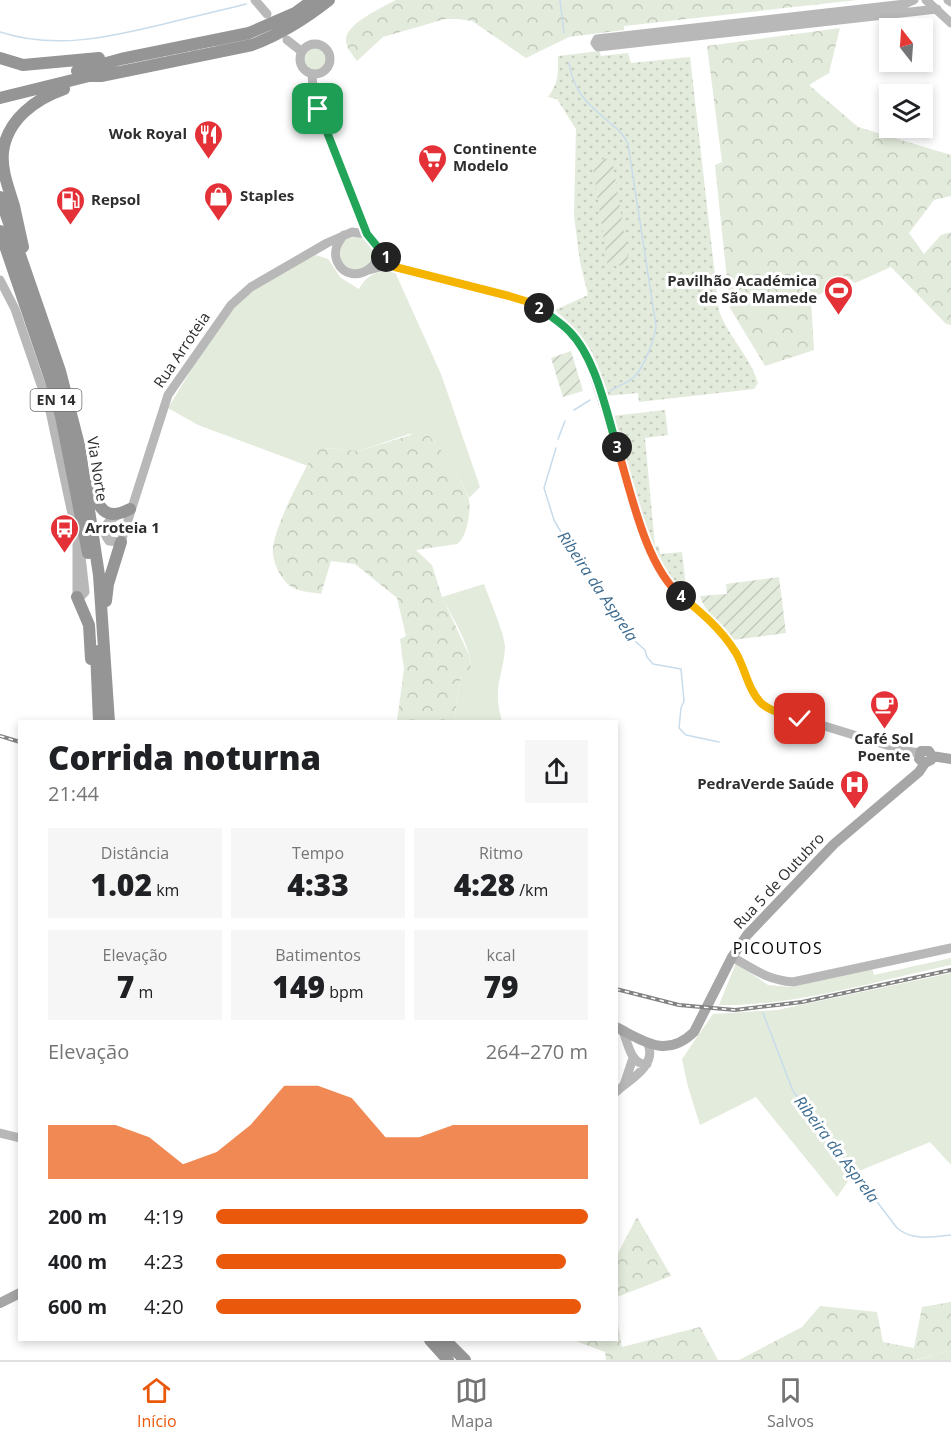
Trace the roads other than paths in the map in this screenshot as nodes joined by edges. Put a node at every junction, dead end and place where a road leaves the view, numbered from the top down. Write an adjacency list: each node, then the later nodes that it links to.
1 (255, 0): 8 (street)
2 (304, 0): 9 (highway)
3 (313, 0): 9 (highway)
4 (329, 0): 16 (highway)
5 (914, 0): 7 (street)
6 (926, 0): 7 (street)
7 (937, 9): 10 (street)
8 (267, 14)
9 (286, 16): 14 (highway)
10 (951, 23)
11 (287, 40): 12 (street)
12 (301, 51): 15 (street); 15 (street)
13 (0, 58): 14 (highway)
14 (121, 58): 17 (highway)
15 (312, 75): 20 (street)
16 (101, 76): 18 (highway); 32 (highway)
17 (0, 90)
18 (0, 98)
19 (0, 197): 32 (highway, Via Norte / EN 14)
20 (360, 213): 22 (street); 23 (street)
21 (0, 231): 31 (highway, Via Norte / EN 14)
22 (348, 234): 23 (street); 25 (street, Rua Arroteia); 26 (street)
23 (367, 234): 24 (street)
24 (378, 248): 28 (street); 29 (street)
25 (314, 251): 26 (street); 34 (street, Rua Arroteia)
26 (336, 258): 29 (street)
27 (0, 260): 31 (highway)
28 (395, 267): 29 (street); 41 (street)
29 (369, 270)
30 (0, 280): 36 (street)
31 (34, 328): 38 (highway, Via Norte / EN 14)
32 (52, 347): 33 (highway, Via Norte / EN 14)
33 (79, 445): 34 (highway); 37 (highway, Via Norte / EN 14)
34 (127, 511): 35 (street, Rua Arroteia); 35 (street)
35 (120, 542): 37 (highway)
36 (77, 597): 38 (highway)
37 (106, 668): 40 (highway, Via Norte / EN 14)
38 (98, 685): 39 (highway, Via Norte / EN 14)
39 (99, 720)
40 (109, 720)
41 (926, 757): 42 (main road); 44 (main road, Rua 5 de Outubro)
42 (951, 759)
43 (951, 948): 44 (street)
44 (732, 957): 47 (main road, Rua 5 de Outubro)
45 (620, 1029): 46 (main road); 48 (street)
46 (646, 1043): 47 (main road); 48 (street); 49 (street)
47 (668, 1046): 49 (street)
48 (633, 1057): 49 (street); 50 (street)
49 (648, 1063): 50 (street)
50 (624, 1085): 51 (street)
51 (618, 1090)
52 (0, 1133): 53 (street)
53 (18, 1138)
54 (18, 1288): 56 (main road)
55 (18, 1294): 57 (main road)
56 (0, 1297)
57 (0, 1303)
58 (431, 1341): 60 (highway)
59 (446, 1341): 61 (highway)
60 (448, 1360)
61 (465, 1360)

